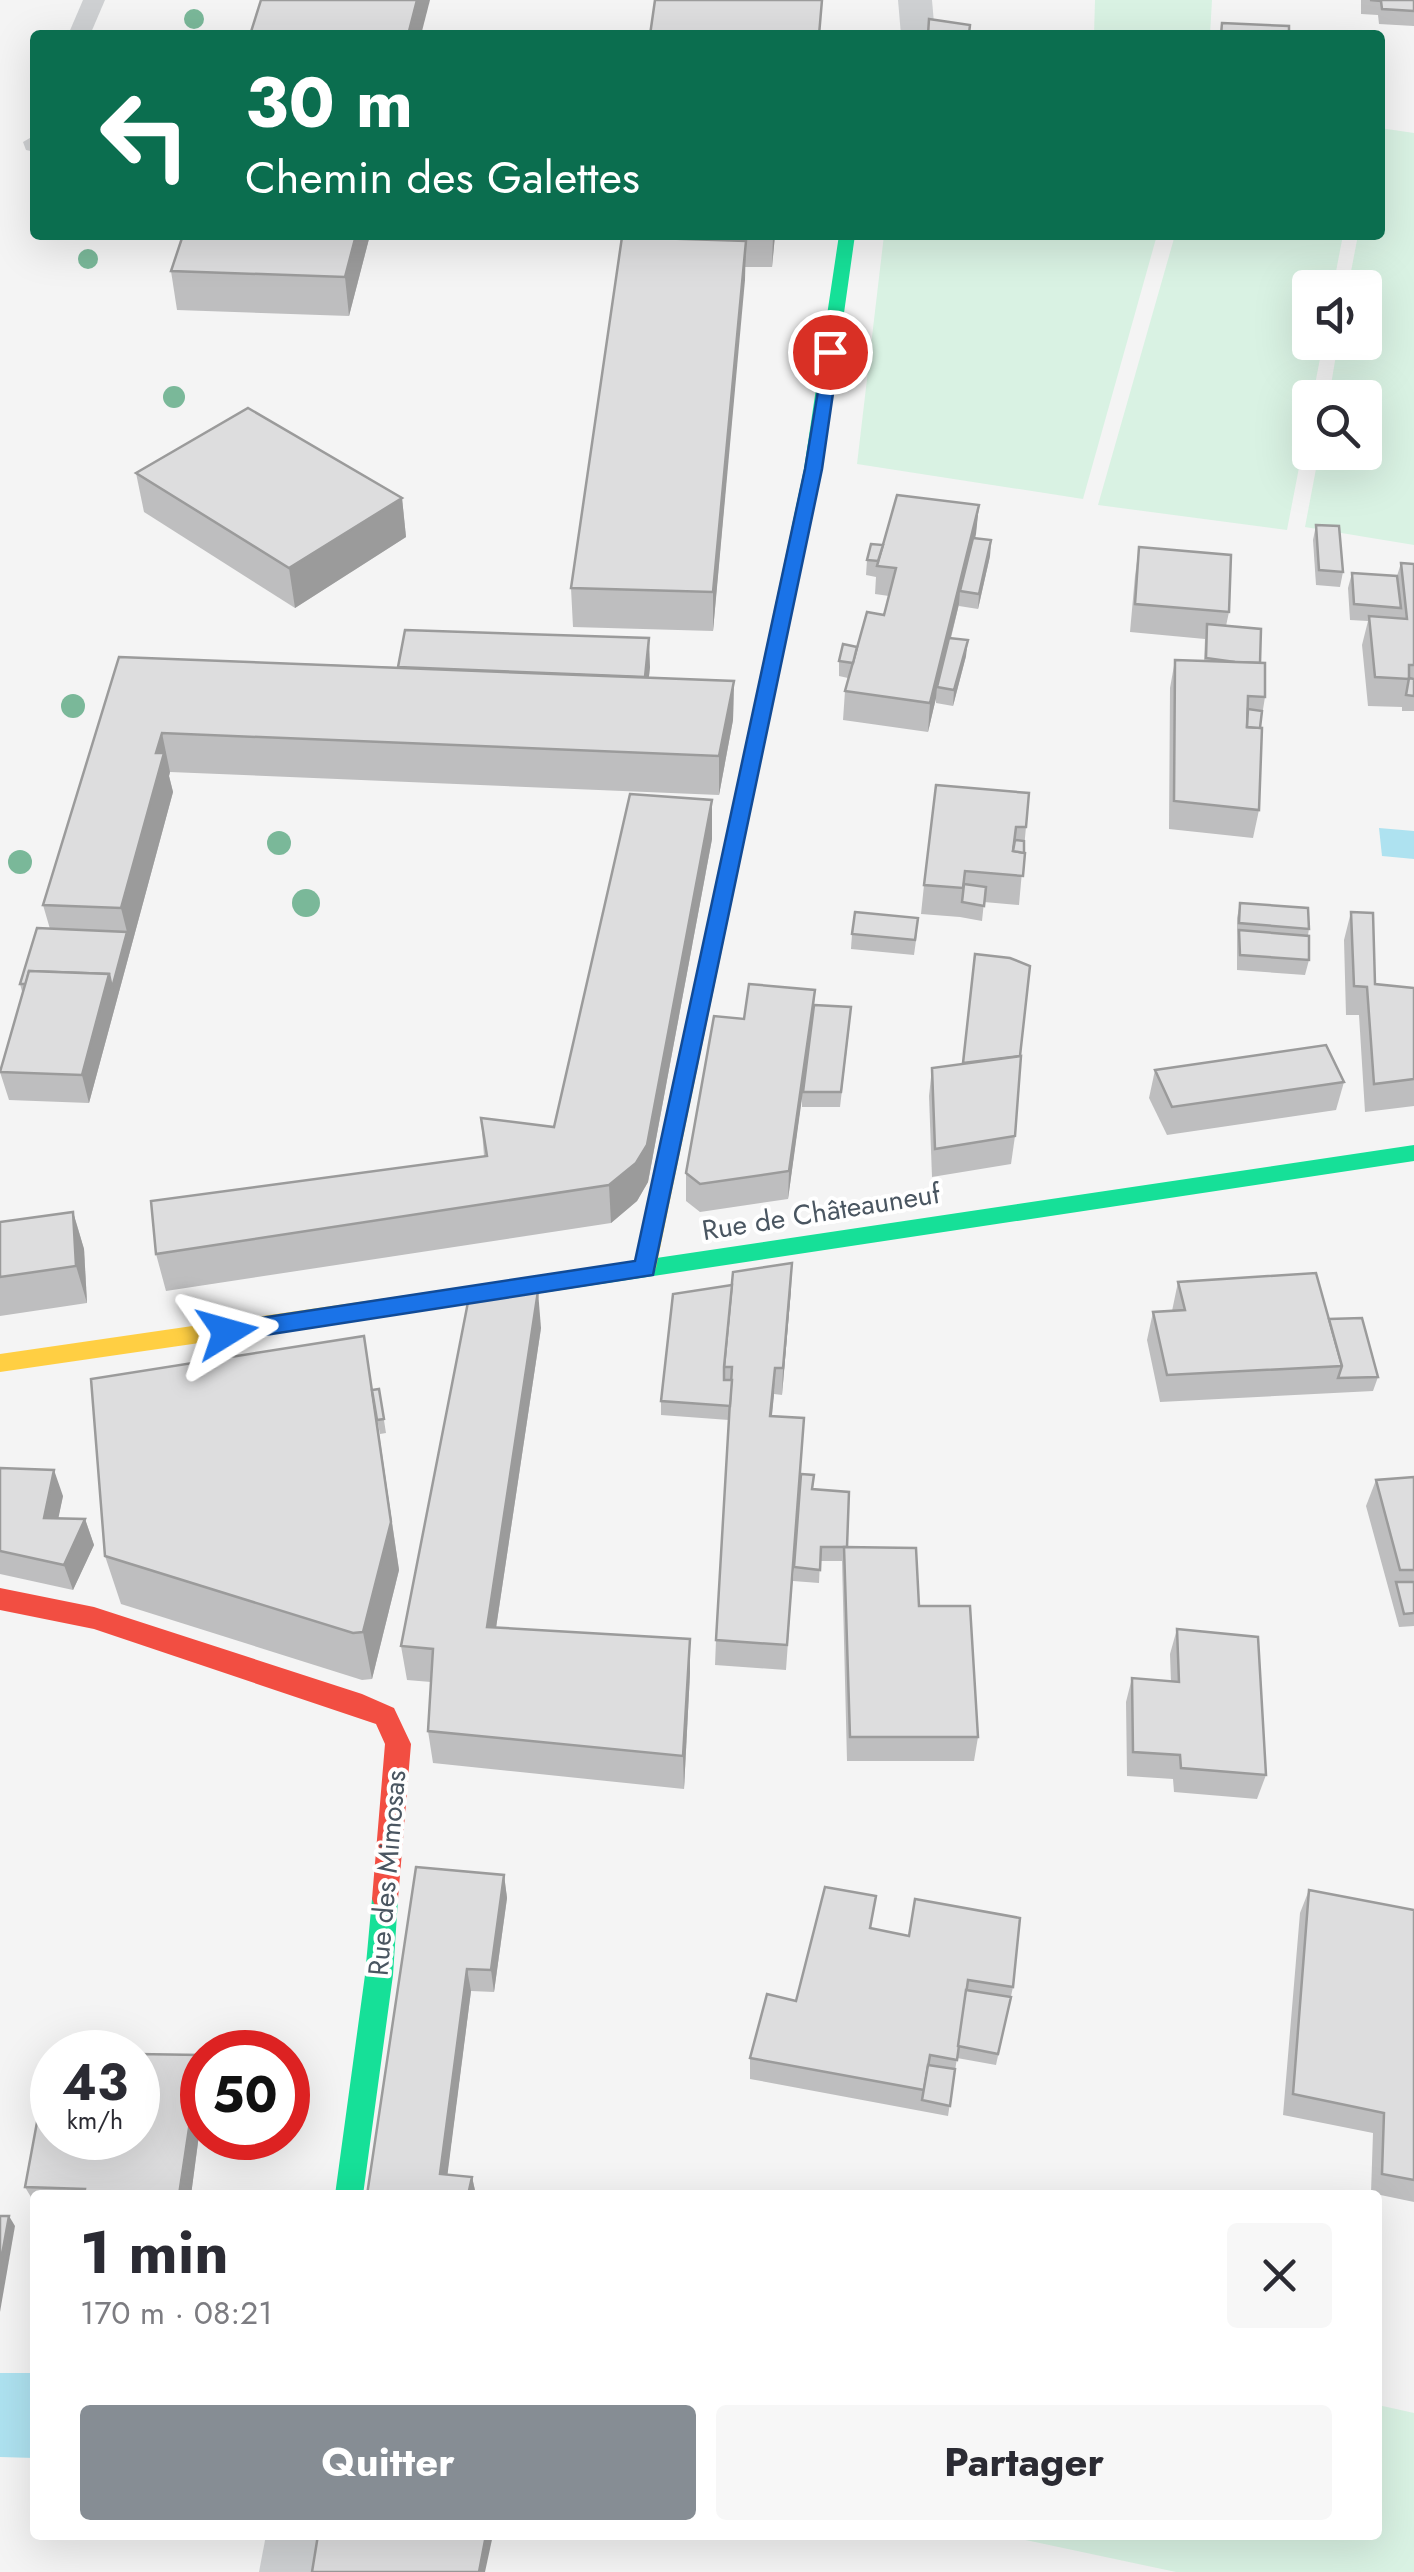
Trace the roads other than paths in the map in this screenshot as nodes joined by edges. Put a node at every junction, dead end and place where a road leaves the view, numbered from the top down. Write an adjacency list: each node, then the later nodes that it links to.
1 (94, 0): 3 (lane)
2 (915, 0): 4 (street)
3 (81, 30)
4 (918, 30)
5 (847, 240): 7 (street)
6 (1414, 1153): 7 (street, Rue de Châteauneuf)
7 (645, 1268): 8 (street, Rue de Châteauneuf)
8 (0, 1363)
9 (0, 1598): 10 (street, Rue des Mimosas)
10 (350, 2190)
11 (303, 2540): 12 (street)
12 (297, 2572)

